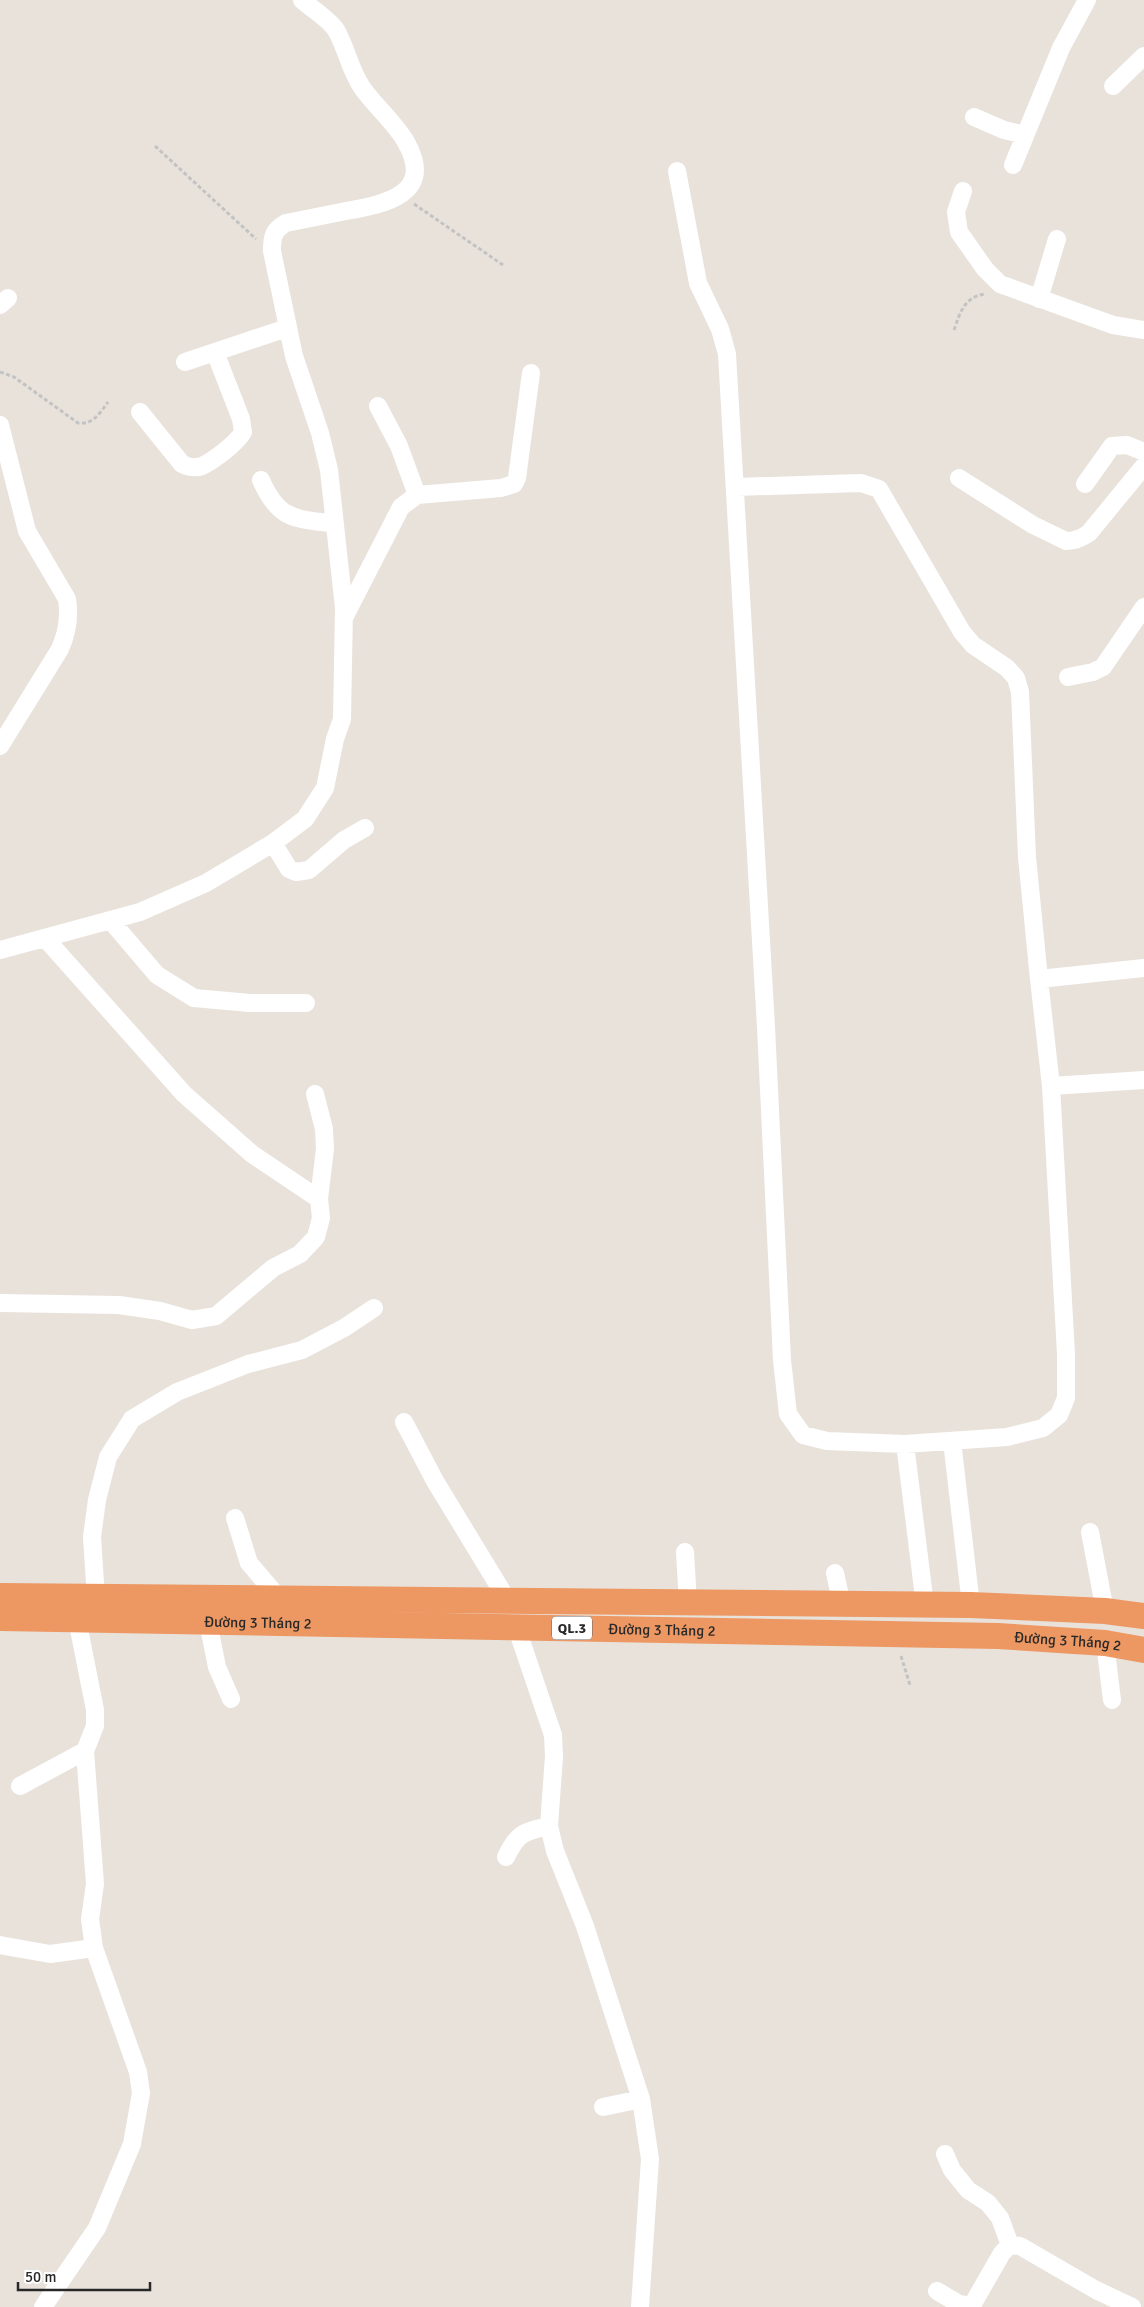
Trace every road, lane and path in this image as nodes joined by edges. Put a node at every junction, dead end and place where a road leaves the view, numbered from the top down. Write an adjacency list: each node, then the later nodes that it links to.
1 (1087, 0): 6 (street)
2 (312, 3): 11 (street)
3 (1144, 56): 4 (street)
4 (1113, 86)
5 (974, 117): 6 (street)
6 (1025, 134): 8 (street)
7 (155, 146): 13 (path)
8 (1013, 165)
9 (677, 171): 33 (street)
10 (962, 191): 16 (street)
11 (401, 195): 13 (street); 14 (path)
12 (1057, 239): 16 (street)
13 (272, 251): 17 (street)
14 (503, 265)
15 (989, 295): 18 (path)
16 (1040, 299): 19 (street)
17 (288, 328): 20 (street); 35 (street)
18 (954, 330)
19 (1144, 330)
20 (215, 352): 21 (street); 26 (street)
21 (185, 362)
22 (0, 372): 24 (path)
23 (531, 374): 34 (street)
24 (108, 402)
25 (378, 406): 34 (street)
26 (140, 412)
27 (0, 425): 39 (street)
28 (1144, 452): 32 (street)
29 (1144, 466): 30 (street)
30 (959, 478)
31 (261, 480): 35 (street)
32 (1085, 484)
33 (736, 487): 46 (street); 56 (street)
34 (417, 495): 37 (street)
35 (335, 524): 37 (street)
36 (1144, 607): 38 (street)
37 (345, 617): 41 (street)
38 (1068, 677)
39 (0, 746)
40 (365, 828): 41 (street)
41 (273, 843): 42 (street)
42 (111, 921): 43 (street); 47 (street)
43 (45, 938): 44 (street); 51 (street)
44 (0, 950)
45 (1144, 968): 46 (street)
46 (1039, 978): 49 (street)
47 (306, 1003)
48 (1144, 1080): 49 (street)
49 (1051, 1086): 55 (street)
50 (315, 1094): 51 (street)
51 (319, 1199): 52 (street)
52 (0, 1303)
53 (374, 1308): 69 (street)
54 (404, 1422): 63 (street)
55 (952, 1441): 56 (street); 67 (street)
56 (906, 1444): 66 (street)
57 (235, 1518): 62 (street)
58 (1090, 1532): 68 (street)
59 (685, 1552): 64 (street)
60 (835, 1573): 65 (street)
61 (0, 1596): 69 (highway, Đường 3 Tháng 2 / QL.3)
62 (279, 1598): 63 (highway, Đường 3 Tháng 2 / QL.3); 69 (highway, Đường 3 Tháng 2 / QL.3)
63 (508, 1601): 64 (highway, Đường 3 Tháng 2 / QL.3)
64 (688, 1603): 65 (highway, Đường 3 Tháng 2 / QL.3)
65 (842, 1605): 66 (highway, Đường 3 Tháng 2 / QL.3)
66 (925, 1605): 67 (highway, Đường 3 Tháng 2 / QL.3)
67 (971, 1605): 68 (highway, Đường 3 Tháng 2 / QL.3)
68 (1105, 1611): 70 (highway, Đường 3 Tháng 2 / QL.3)
69 (87, 1612): 71 (highway, Đường 3 Tháng 2 / QL.3); 72 (highway, Đường 3 Tháng 2 / QL.3); 80 (street)
70 (1144, 1616)
71 (0, 1618)
72 (208, 1622): 73 (highway, Đường 3 Tháng 2 / QL.3); 78 (street)
73 (516, 1626): 74 (highway, Đường 3 Tháng 2 / QL.3); 82 (street)
74 (895, 1634): 75 (highway, Đường 3 Tháng 2 / QL.3); 77 (path)
75 (1105, 1643): 76 (highway, Đường 3 Tháng 2 / QL.3); 79 (street)
76 (1144, 1650)
77 (910, 1685)
78 (230, 1698)
79 (1112, 1700)
80 (85, 1752): 81 (street); 85 (street)
81 (20, 1786)
82 (549, 1826): 83 (street); 86 (street)
83 (506, 1857)
84 (0, 1945): 85 (street)
85 (94, 1948): 91 (street)
86 (641, 2099): 87 (street); 92 (street)
87 (603, 2107)
88 (945, 2154): 89 (street)
89 (1010, 2245): 93 (street); 94 (street)
90 (937, 2291): 93 (street)
91 (43, 2307)
92 (640, 2307)
93 (972, 2307)
94 (1132, 2307)

